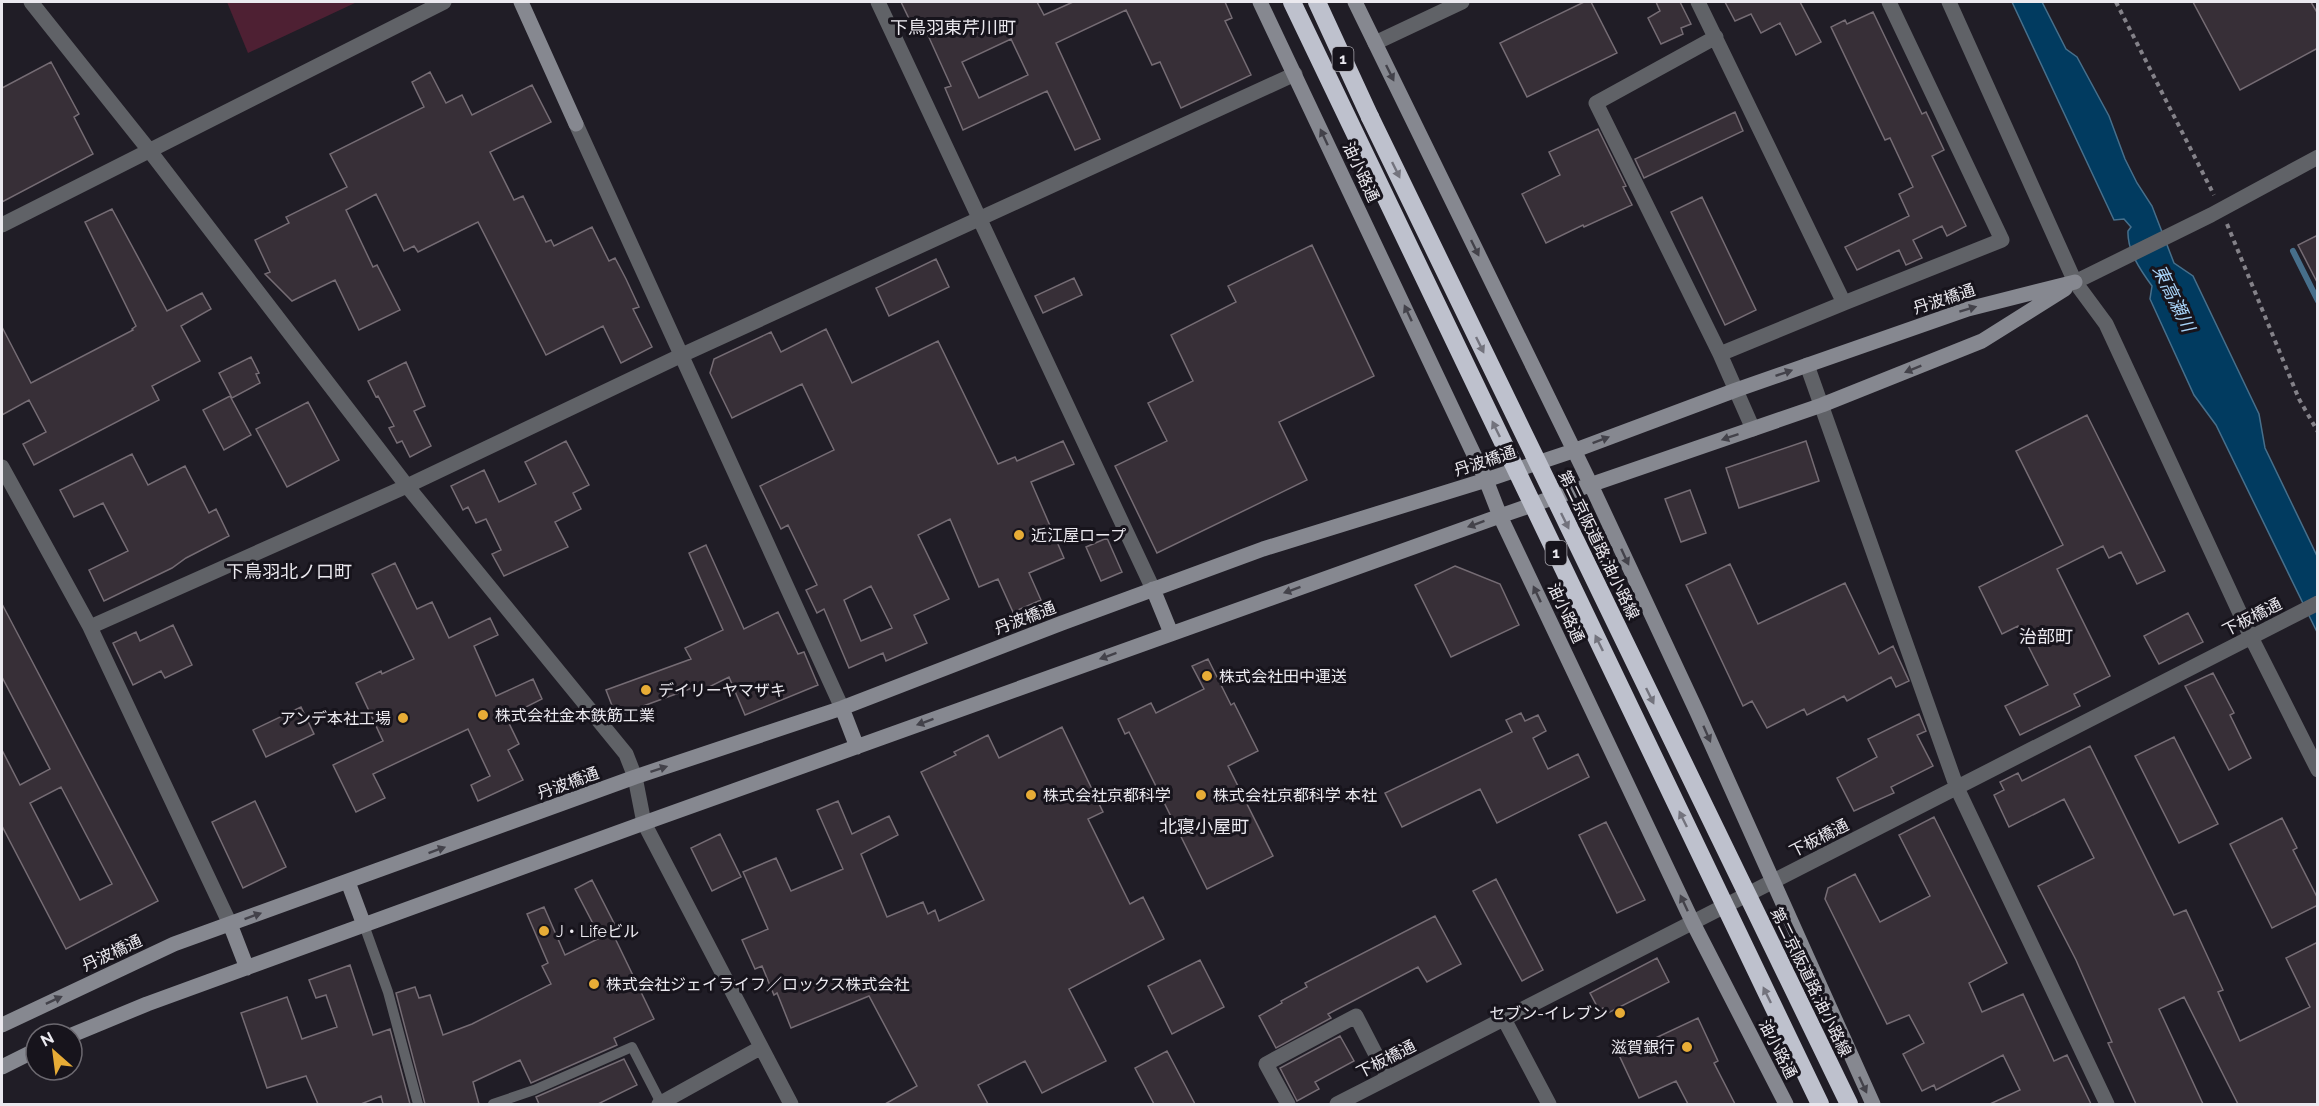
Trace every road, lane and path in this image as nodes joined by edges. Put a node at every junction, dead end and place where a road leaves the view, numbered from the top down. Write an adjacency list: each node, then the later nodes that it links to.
1 (31, 2): 16 (street)
2 (444, 2): 16 (street)
3 (521, 2): 23 (street)
4 (878, 2): 18 (street)
5 (1260, 2): 15 (street, 油小路通)
6 (1292, 2): 66 (highway, 1, one-way to 6, bridge)
7 (1317, 2): 67 (highway, 第二京阪道路;油小路線 / 1, one-way to 67, bridge)
8 (1355, 2): 14 (street)
9 (1462, 2): 14 (street)
10 (1698, 2): 13 (street)
11 (1889, 2): 21 (street)
12 (1949, 2): 20 (street)
13 (1716, 37): 21 (street); 22 (street)
14 (1375, 43): 28 (street, one-way to 28)
15 (1295, 74): 18 (street); 30 (street, 油小路通, one-way to 15)
16 (149, 150): 19 (street); 32 (street)
17 (2318, 157): 20 (street, 丹波橋通)
18 (980, 220): 23 (street); 34 (street)
19 (2, 225)
20 (2081, 279): 24 (street, 丹波橋通, one-way to 20); 26 (street, 丹波橋通, one-way to 26); 38 (street)
21 (1844, 303): 22 (street)
22 (1720, 354): 25 (street)
23 (681, 356): 32 (street); 39 (street)
24 (1807, 365): 25 (street, 丹波橋通, one-way to 24); 26 (street)
25 (1736, 390): 27 (street); 28 (street, 丹波橋通, one-way to 25)
26 (1822, 405): 27 (street, 丹波橋通); 43 (street)
27 (1753, 429): 31 (street, 丹波橋通, one-way to 31)
28 (1573, 451): 30 (street, 丹波橋通); 31 (street)
29 (2, 467): 36 (street)
30 (1486, 480): 33 (street, 油小路通); 34 (street, 丹波橋通)
31 (1591, 485): 33 (street, 丹波橋通); 46 (street, one-way to 46)
32 (407, 486): 36 (street); 42 (street)
33 (1500, 516): 37 (street, 丹波橋通, one-way to 37); 47 (street, 油小路通, one-way to 33)
34 (1153, 590): 37 (street); 39 (street, 丹波橋通)
35 (2318, 603): 38 (street, 下板橋通)
36 (90, 627): 48 (street)
37 (1171, 633): 40 (street, 丹波橋通, one-way to 40)
38 (2254, 636): 41 (street); 43 (street, 下板橋通)
39 (842, 708): 40 (street); 42 (street, 丹波橋通, one-way to 39)
40 (857, 747): 44 (street, 丹波橋通)
41 (2318, 770)
42 (635, 777): 44 (street); 45 (street, 丹波橋通, one-way to 42)
43 (1957, 788): 46 (street, 下板橋通); 69 (street)
44 (644, 823): 49 (street, 丹波橋通); 54 (street)
45 (348, 882): 48 (street, 丹波橋通, one-way to 45); 49 (street)
46 (1773, 882): 47 (street, 下板橋通); 68 (street, one-way to 68)
47 (1694, 923): 51 (street, 下板橋通); 65 (street, 油小路通)
48 (230, 924): 50 (street); 52 (street, 丹波橋通, one-way to 48)
49 (364, 926): 50 (street, 丹波橋通); 58 (lane)
50 (247, 968): 53 (street, 丹波橋通)
51 (1504, 1019): 57 (street, 下板橋通); 64 (street)
52 (2, 1025)
53 (84, 1030)
54 (760, 1047): 60 (street); 61 (street)
55 (24, 1056): 56 (street)
56 (2, 1067)
57 (1388, 1078): 62 (street); 63 (street, 下板橋通)
58 (418, 1104)
59 (493, 1104): 60 (lane)
60 (660, 1104)
61 (791, 1104)
62 (1288, 1104)
63 (1337, 1104)
64 (1549, 1104)
65 (1786, 1104)
66 (1820, 1104)
67 (1849, 1104)
68 (1873, 1104)
69 (2107, 1104)

